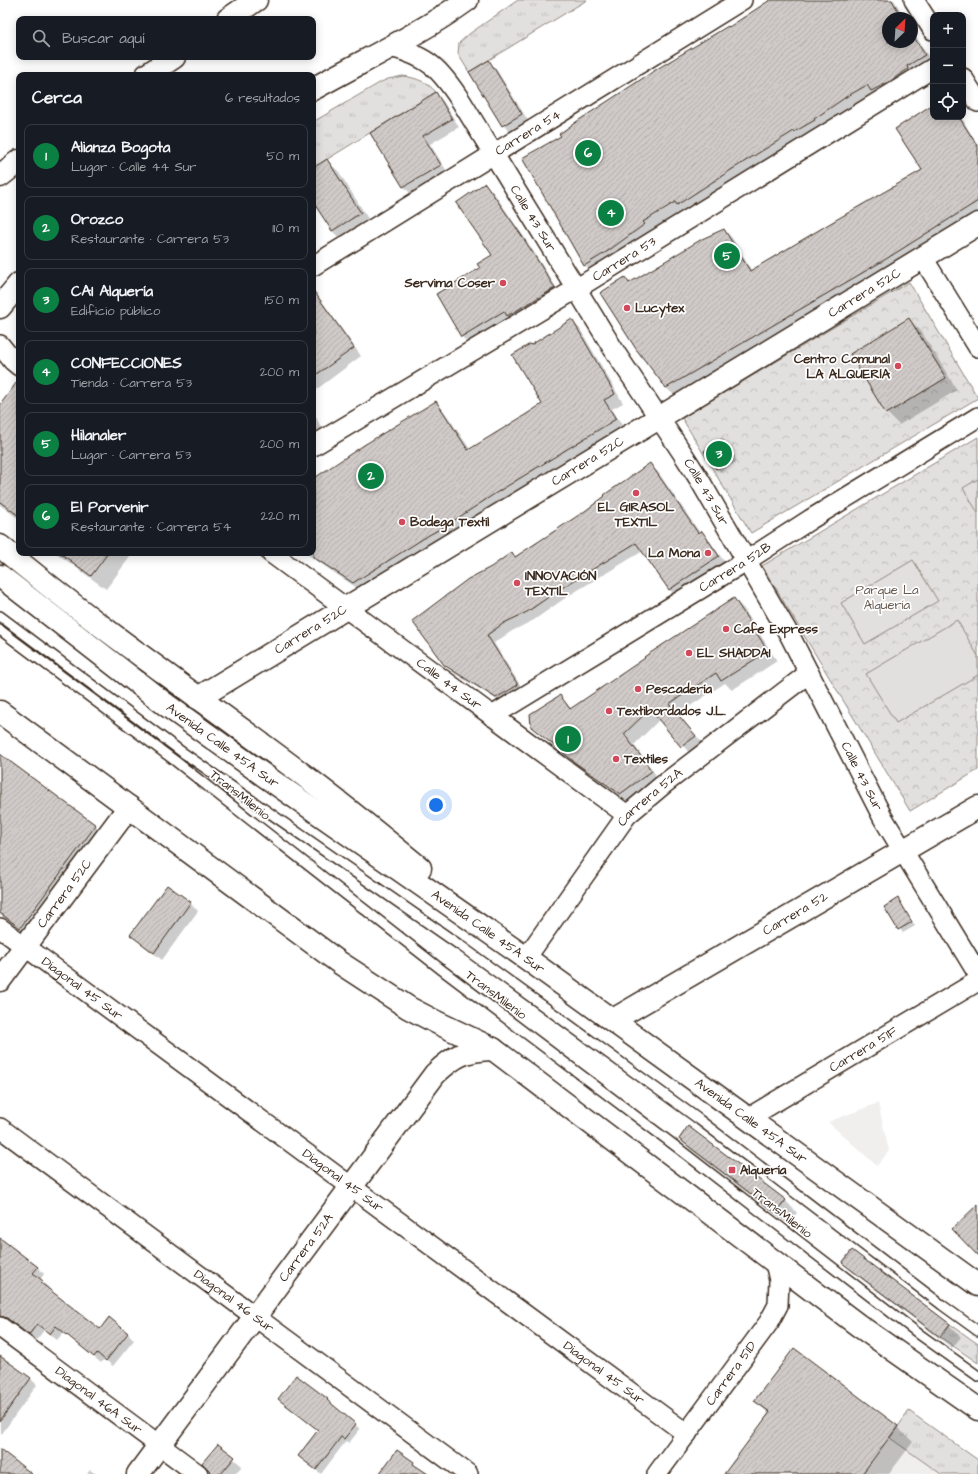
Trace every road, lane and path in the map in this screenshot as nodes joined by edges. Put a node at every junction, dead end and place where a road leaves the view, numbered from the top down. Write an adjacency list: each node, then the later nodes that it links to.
1 (256, 0): 5 (main road)
2 (467, 0): 7 (main road)
3 (742, 0): 14 (street, Carrera 54)
4 (914, 0): 6 (street)
5 (232, 16)
6 (930, 25)
7 (391, 47): 12 (main road); 14 (street, Calle 43 Sur)
8 (170, 60): 10 (main road)
9 (930, 70): 21 (street, Carrera 53)
10 (152, 72)
11 (966, 83): 13 (street)
12 (316, 87)
13 (978, 102)
14 (494, 154): 19 (street, Carrera 54); 21 (street, Calle 43 Sur)
15 (16, 163): 16 (main road)
16 (0, 176)
17 (978, 224): 18 (main road, Carrera 52C)
18 (923, 258): 24 (street); 27 (main road, Carrera 52C)
19 (316, 264)
20 (16, 288): 22 (main road)
21 (576, 289): 27 (street, Calle 43 Sur); 28 (street, Carrera 53)
22 (0, 307)
23 (0, 345): 25 (street)
24 (978, 346)
25 (16, 364)
26 (978, 417): 31 (street, Carrera 52B)
27 (659, 418): 31 (street, Calle 43 Sur); 33 (main road, Carrera 52C)
28 (316, 444)
29 (0, 546): 37 (main road)
30 (275, 556): 33 (street, Calle 44 Sur)
31 (746, 561): 36 (street, Calle 43 Sur); 39 (street, Carrera 52B)
32 (0, 576): 46 (main road, Avenida Calle 45A Sur)
33 (346, 608): 37 (main road, Carrera 52C); 39 (street, Calle 44 Sur)
34 (0, 616): 59 (lane, TransMilenio)
35 (0, 630): 60 (lane, TransMilenio)
36 (809, 673): 42 (street, Carrera 52A); 43 (street, Calle 43 Sur)
37 (198, 698): 46 (main road)
38 (0, 712): 40 (main road)
39 (492, 716): 42 (street, Calle 44 Sur)
40 (129, 807): 45 (main road, Carrera 52C); 51 (main road)
41 (978, 807): 43 (main road, Carrera 52)
42 (627, 815): 46 (street, Carrera 52A)
43 (903, 851): 47 (street, Calle 43 Sur); 50 (main road, Carrera 52)
44 (0, 928): 45 (street, Diagonal 45 Sur)
45 (25, 946): 48 (main road, Carrera 52C); 54 (street, Diagonal 45 Sur)
46 (526, 958): 50 (main road, Avenida Calle 45A Sur)
47 (978, 974)
48 (0, 980)
49 (978, 980): 52 (street, Carrera 51F)
50 (613, 1020): 52 (main road, Avenida Calle 45A Sur)
51 (493, 1049): 54 (main road, Carrera 52A); 55 (main road)
52 (748, 1118): 56 (main road, Avenida Calle 45A Sur)
53 (0, 1128): 57 (street, Diagonal 46 Sur)
54 (352, 1186): 57 (main road, Carrera 52A); 62 (street, Diagonal 45 Sur)
55 (775, 1263): 61 (main road); 62 (street, Carrera 51D)
56 (978, 1285)
57 (255, 1316): 63 (main road, Carrera 52A); 66 (street, Diagonal 46 Sur)
58 (0, 1327): 63 (street, Diagonal 46A Sur)
59 (978, 1331)
60 (978, 1376)
61 (978, 1409)
62 (686, 1434): 67 (street, Carrera 51D)
63 (159, 1445): 64 (main road, Carrera 52A); 65 (street, Diagonal 46A Sur)
64 (138, 1474)
65 (198, 1474)
66 (468, 1474)
67 (657, 1474)

